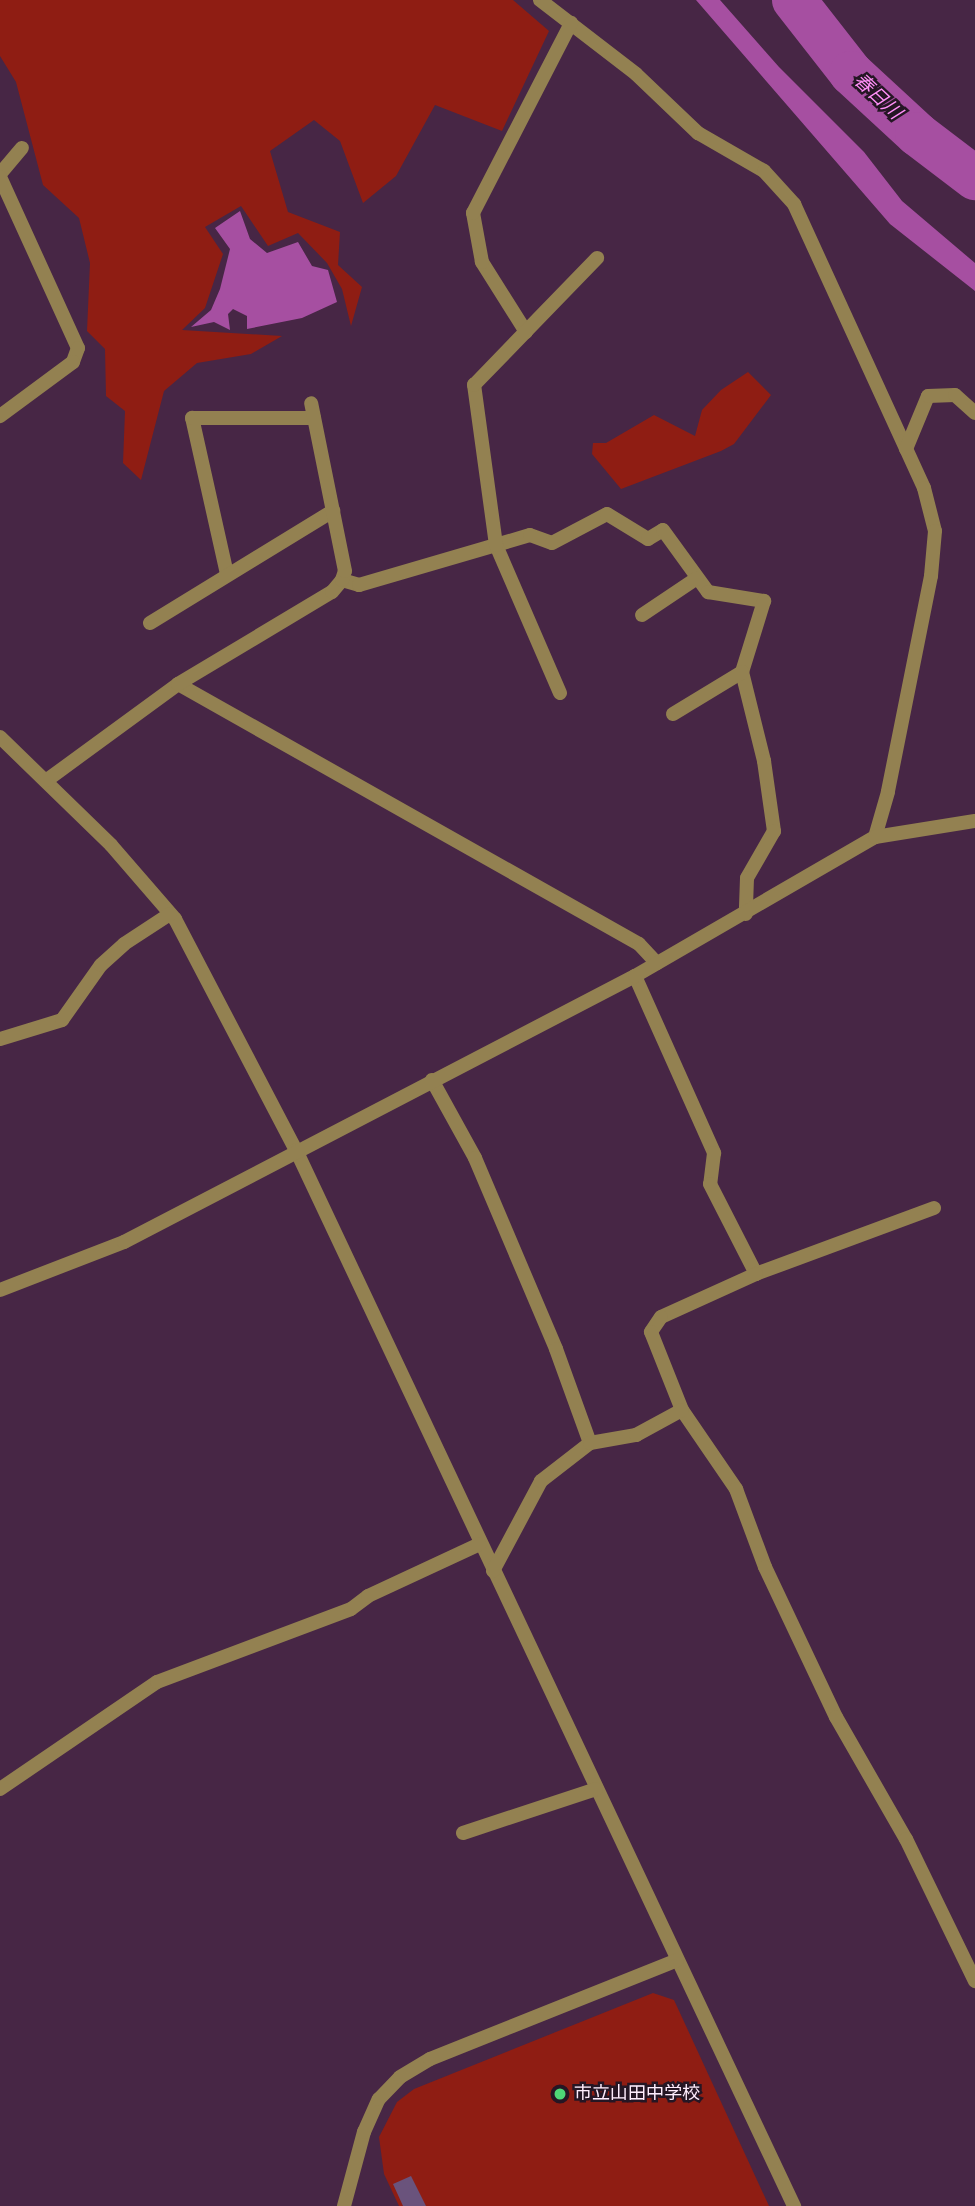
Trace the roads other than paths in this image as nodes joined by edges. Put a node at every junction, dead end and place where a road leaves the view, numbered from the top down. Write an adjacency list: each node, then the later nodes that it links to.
1 (540, 0): 2 (street)
2 (571, 23): 6 (street); 11 (street)
3 (22, 148): 4 (street)
4 (0, 175): 9 (street)
5 (597, 258): 6 (street)
6 (526, 332): 13 (street)
7 (311, 403): 10 (street)
8 (975, 413): 11 (street)
9 (0, 416)
10 (314, 418): 12 (street); 14 (street)
11 (906, 449): 26 (street)
12 (333, 511): 14 (street); 16 (street)
13 (496, 545): 15 (street); 16 (street); 21 (street)
14 (227, 574): 18 (street)
15 (698, 578): 17 (street); 19 (street)
16 (342, 580): 20 (street)
17 (642, 615)
18 (150, 623)
19 (741, 671): 22 (street); 28 (street)
20 (178, 684): 24 (street); 29 (street)
21 (560, 693)
22 (673, 714)
23 (0, 737): 24 (street)
24 (47, 780): 27 (street)
25 (975, 821): 26 (street)
26 (875, 837): 28 (street)
27 (170, 914): 31 (street); 33 (street)
28 (746, 914): 29 (street)
29 (657, 963): 30 (street)
30 (635, 976): 32 (street); 35 (street)
31 (0, 1039)
32 (432, 1080): 33 (street); 38 (street)
33 (296, 1150): 36 (street); 39 (street)
34 (934, 1208): 35 (street)
35 (756, 1274): 37 (street)
36 (0, 1290)
37 (682, 1410): 38 (street); 45 (street)
38 (590, 1443): 40 (street)
39 (480, 1544): 40 (street); 41 (street)
40 (493, 1571): 42 (street)
41 (0, 1789)
42 (596, 1789): 43 (street); 44 (street)
43 (463, 1833)
44 (677, 1960): 46 (street); 47 (street)
45 (975, 1981)
46 (344, 2206)
47 (793, 2206)

